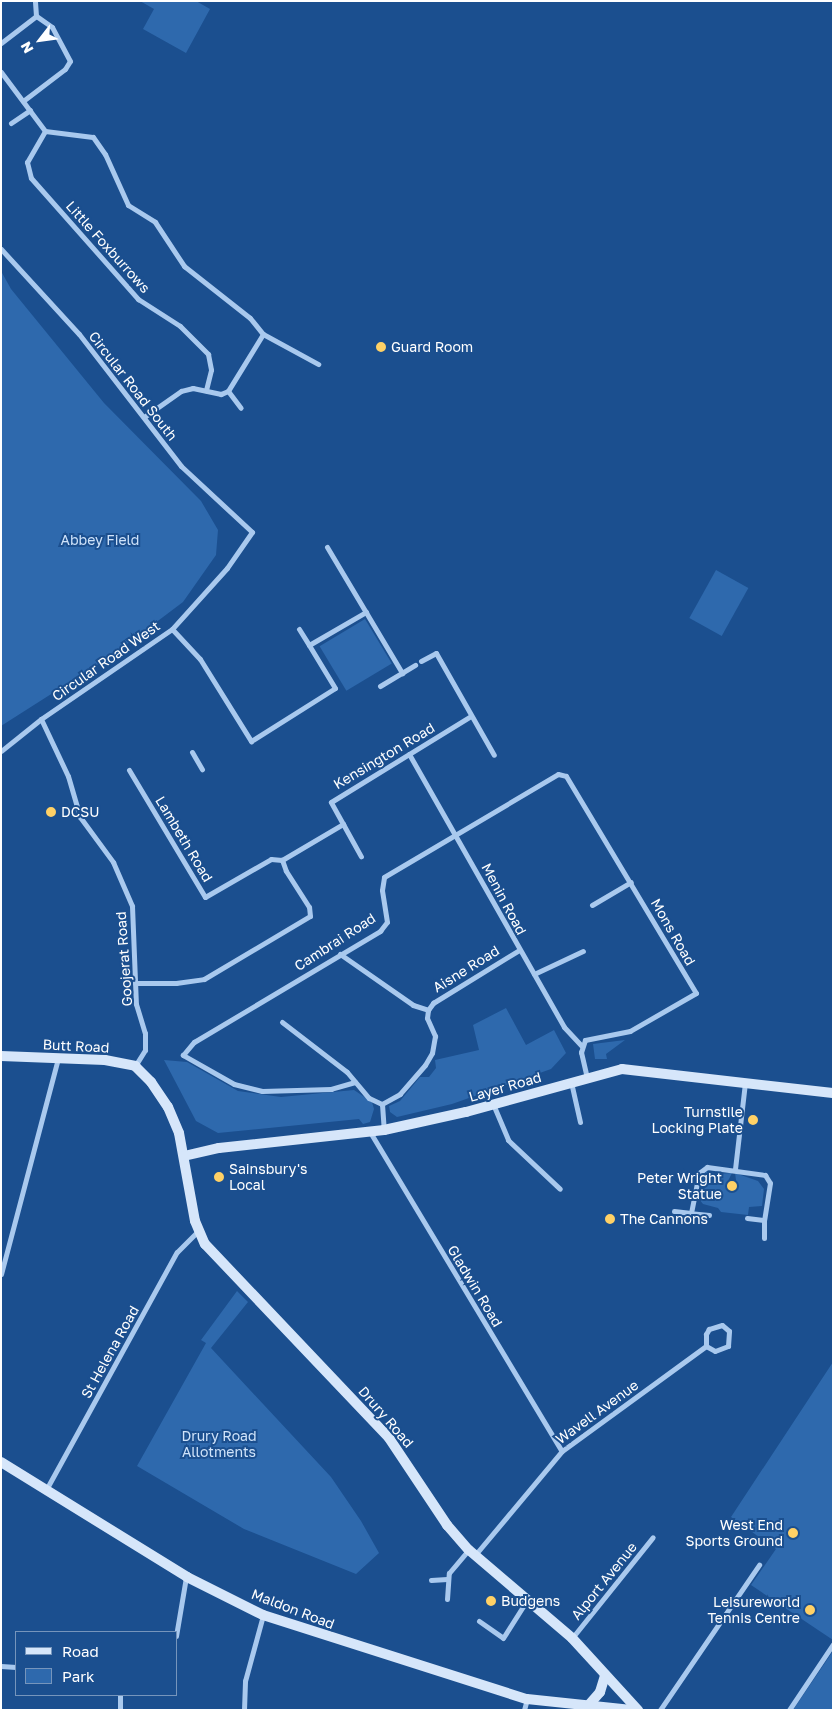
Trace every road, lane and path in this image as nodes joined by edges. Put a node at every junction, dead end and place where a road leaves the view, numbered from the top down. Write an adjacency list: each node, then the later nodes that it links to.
1 (35, 1): 2 (street)
2 (36, 16): 3 (street); 5 (street)
3 (1, 43)
4 (1, 72): 5 (street)
5 (23, 100): 6 (street)
6 (30, 110): 7 (street); 8 (street)
7 (11, 124)
8 (45, 131): 10 (street); 12 (street, Little Foxburrows)
9 (1, 249): 15 (street, Circular Road South)
10 (263, 334): 11 (street); 13 (street)
11 (318, 364)
12 (206, 390): 13 (street); 15 (street)
13 (228, 391): 14 (street)
14 (241, 408)
15 (144, 417): 16 (street, Circular Road South)
16 (252, 532): 19 (street, Circular Road West)
17 (327, 547): 18 (street)
18 (366, 612): 21 (street); 24 (street)
19 (172, 629): 21 (street); 27 (street, Circular Road West)
20 (299, 629): 21 (street)
21 (309, 645)
22 (421, 661): 26 (street)
23 (415, 664): 24 (street)
24 (402, 673): 25 (street)
25 (380, 686)
26 (471, 716): 30 (street, Kensington Road); 31 (street)
27 (41, 719): 28 (street, Circular Road West); 45 (street, Goojerat Road)
28 (1, 751)
29 (192, 752): 32 (street)
30 (409, 754): 35 (street, Kensington Road); 36 (street, Menin Road)
31 (494, 755)
32 (202, 769)
33 (129, 770): 38 (street, Lambeth Road)
34 (566, 776): 36 (street, Cambrai Road); 39 (street, Mons Road)
35 (343, 824): 37 (street, Kensington Road); 38 (street)
36 (456, 834): 41 (street, Menin Road); 43 (street, Cambrai Road)
37 (361, 856)
38 (282, 860): 45 (street)
39 (631, 882): 40 (street); 48 (street, Mons Road)
40 (592, 905)
41 (519, 950): 44 (street, Menin Road); 46 (street, Aisne Road)
42 (583, 952): 44 (street)
43 (340, 954): 46 (street, Aisne Road); 53 (street, Cambrai Road)
44 (534, 974): 48 (street, Menin Road)
45 (135, 983): 51 (street, Goojerat Road)
46 (428, 1010): 57 (street, Aisne Road)
47 (282, 1022): 53 (street)
48 (582, 1046): 52 (street)
49 (1, 1056): 50 (main road, Butt Road)
50 (58, 1058): 51 (main road, Butt Road); 72 (street)
51 (135, 1066): 62 (main road)
52 (587, 1077): 54 (main road, Layer Road); 55 (main road, Layer Road)
53 (355, 1082): 57 (street)
54 (571, 1082): 58 (main road, Layer Road); 59 (street)
55 (745, 1083): 56 (main road, Layer Road); 63 (street)
56 (833, 1093)
57 (382, 1104): 60 (street)
58 (493, 1104): 60 (main road, Layer Road); 64 (street)
59 (580, 1122)
60 (384, 1130): 61 (main road, Layer Road)
61 (370, 1132): 62 (main road, Layer Road); 74 (street, Gladwin Road)
62 (184, 1156): 70 (main road, Drury Road)
63 (735, 1169): 66 (street); 69 (street)
64 (560, 1189)
65 (674, 1211): 66 (street)
66 (692, 1213): 67 (street)
67 (709, 1214)
68 (747, 1218): 69 (street)
69 (764, 1220): 71 (street)
70 (198, 1231): 76 (street, St Helena Road); 78 (main road, Drury Road)
71 (764, 1238)
72 (1, 1274)
73 (706, 1346): 73 (street, Wavell Avenue); 74 (street, Wavell Avenue)
74 (562, 1451): 78 (street, Wavell Avenue)
75 (1, 1462): 76 (main road, Maldon Road)
76 (47, 1488): 80 (main road, Maldon Road)
77 (653, 1537): 88 (street, Alport Avenue)
78 (472, 1552): 81 (street, Wavell Avenue); 84 (main road, Drury Road)
79 (758, 1566): 101 (street)
80 (186, 1577): 85 (main road, Maldon Road); 87 (street)
81 (448, 1579): 82 (street); 83 (street)
82 (431, 1580)
83 (447, 1599)
84 (527, 1600): 86 (street); 88 (main road, Drury Road)
85 (263, 1615): 94 (main road, Maldon Road); 97 (street)
86 (479, 1621)
87 (177, 1631)
88 (572, 1638): 92 (main road, Drury Road)
89 (833, 1644): 102 (street)
90 (1, 1666): 91 (street)
91 (15, 1667)
92 (605, 1676): 95 (main road); 100 (main road, Drury Road)
93 (120, 1696): 96 (street)
94 (527, 1699): 95 (main road, Maldon Road); 98 (street)
95 (588, 1707): 99 (main road, Maldon Road)
96 (120, 1710)
97 (244, 1710)
98 (524, 1710)
99 (631, 1710)
100 (638, 1710)
101 (660, 1710)
102 (789, 1710)

